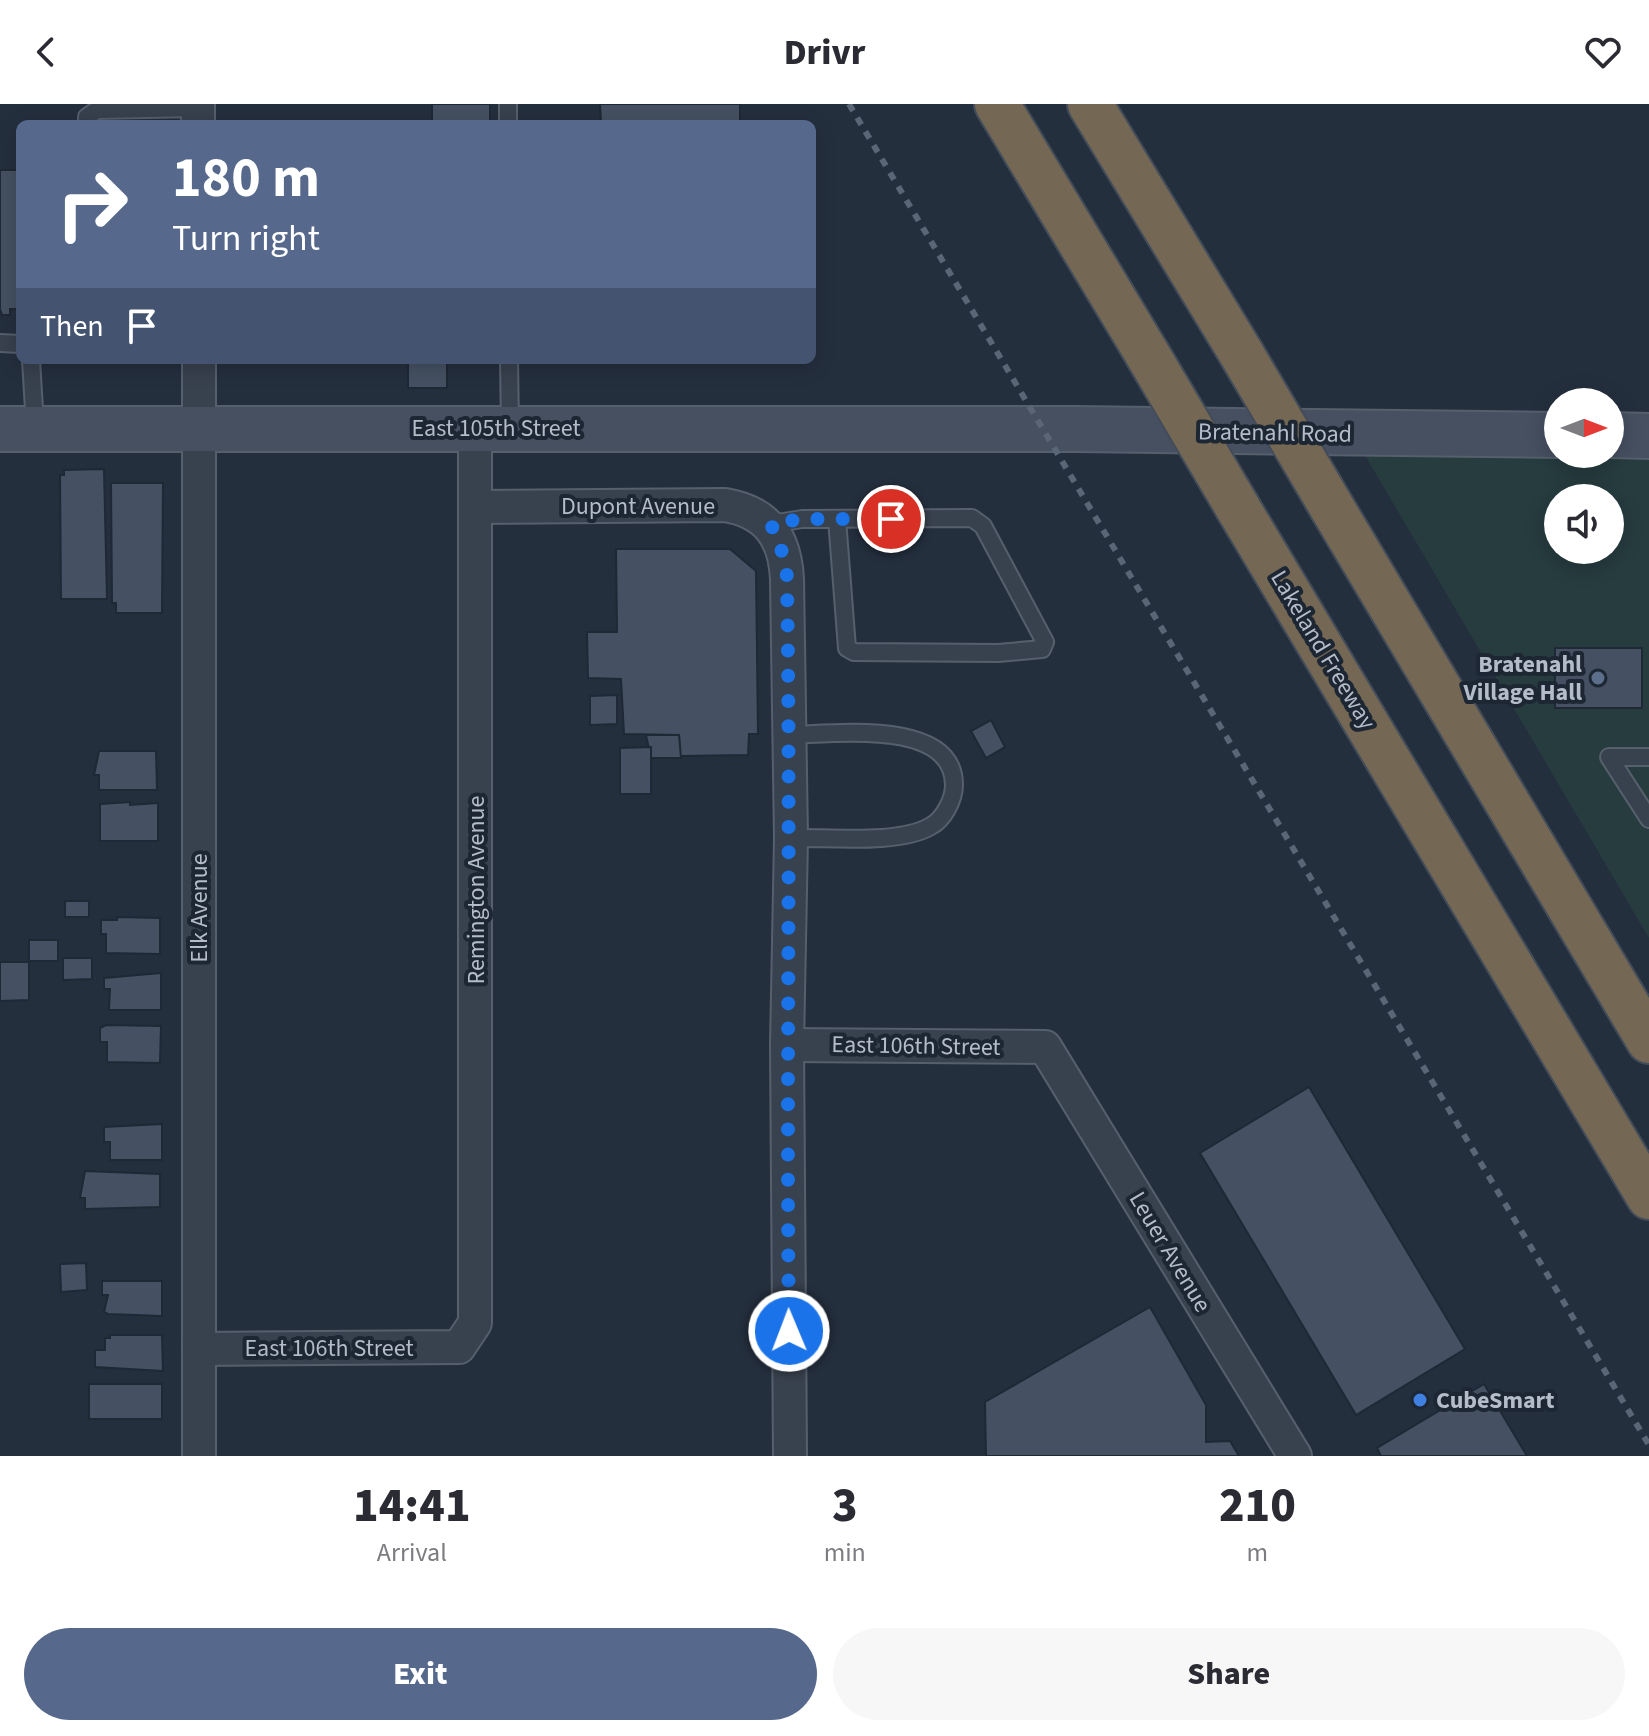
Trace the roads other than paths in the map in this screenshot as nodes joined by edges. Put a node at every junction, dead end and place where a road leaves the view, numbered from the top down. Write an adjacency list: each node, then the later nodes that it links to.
1 (997, 104): 25 (highway, Lakeland Freeway, bridge)
2 (1090, 104): 22 (highway, bridge)
3 (198, 112): 4 (lane)
4 (87, 120)
5 (30, 364): 11 (lane)
6 (199, 364): 9 (street, Elk Avenue)
7 (508, 364): 8 (lane)
8 (492, 428): 9 (street, East 105th Street); 10 (street, East 105th Street); 15 (street, Remington Avenue)
9 (199, 429): 11 (street, East 105th Street); 27 (street, Elk Avenue)
10 (993, 429): 12 (street, Bratenahl Road)
11 (18, 430)
12 (1544, 435)
13 (1624, 435): 14 (street)
14 (1649, 436)
15 (477, 507): 17 (street, Dupont Avenue); 26 (street, Remington Avenue)
16 (837, 519): 16 (lane); 17 (lane)
17 (771, 524): 18 (street)
18 (790, 735): 21 (street); 21 (lane)
19 (1649, 757): 20 (lane)
20 (1649, 819)
21 (791, 838): 23 (street)
22 (1649, 1041)
23 (787, 1045): 24 (street, East 106th Street); 29 (street)
24 (1045, 1047): 30 (street, Leuer Avenue)
25 (1649, 1197)
26 (459, 1347): 27 (street, East 106th Street)
27 (199, 1349): 28 (street, Elk Avenue)
28 (199, 1456)
29 (790, 1456)
30 (1295, 1456)

